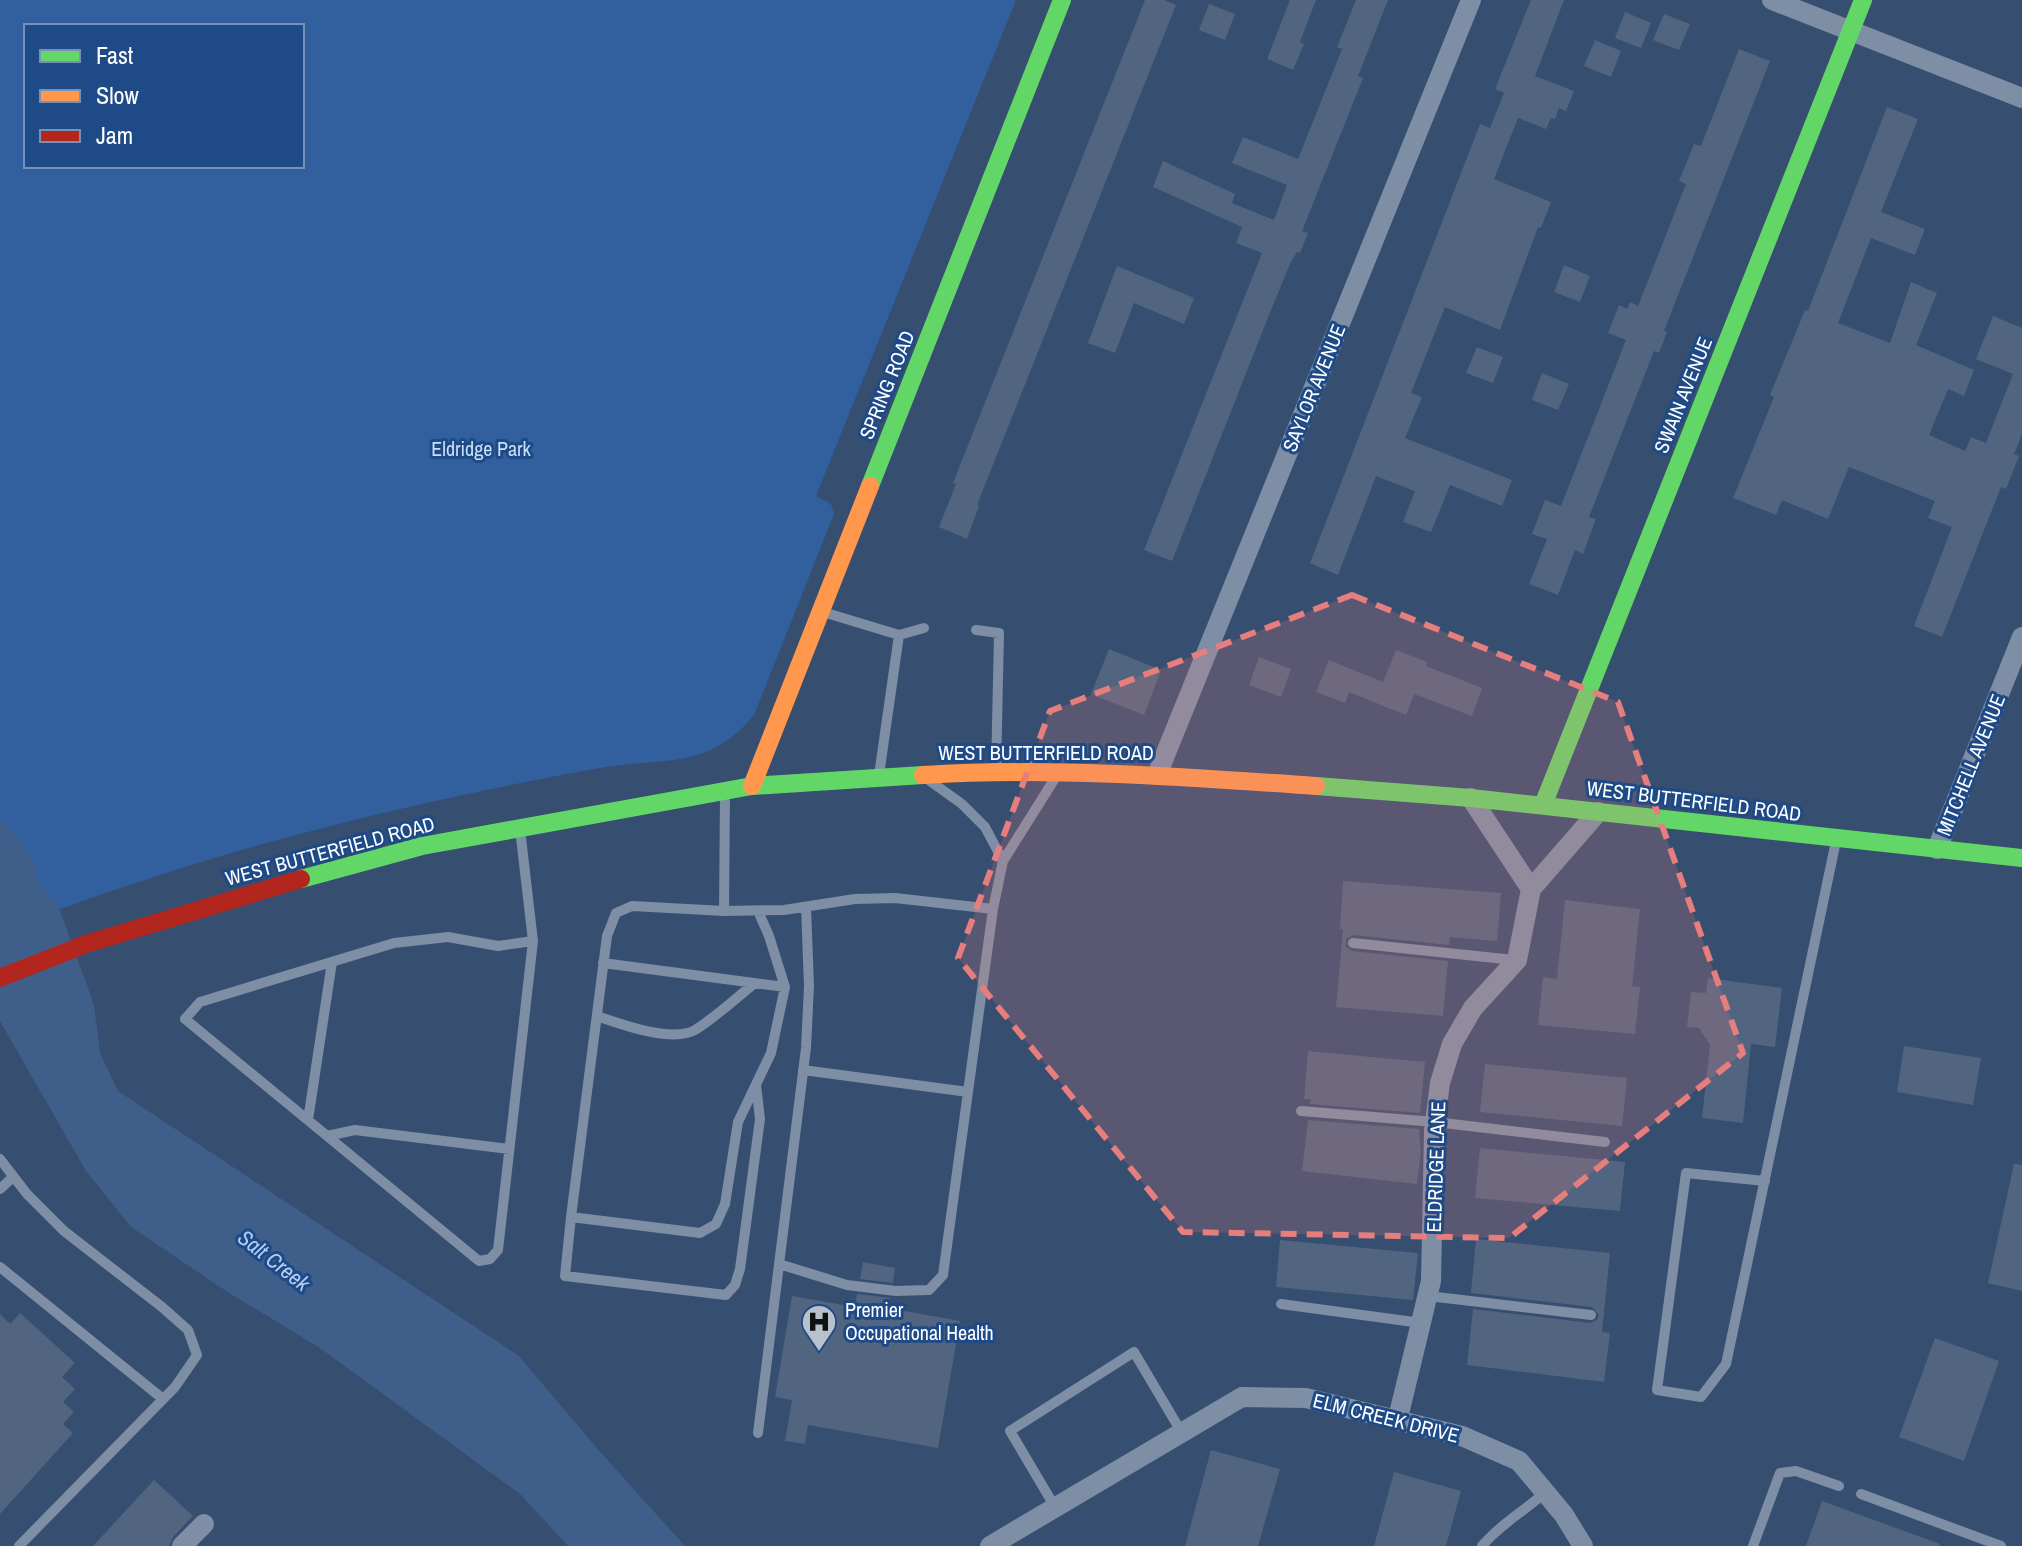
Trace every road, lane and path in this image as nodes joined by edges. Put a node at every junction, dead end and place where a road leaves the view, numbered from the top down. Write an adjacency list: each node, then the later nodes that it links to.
1 (1062, 0): 7 (main road, SPRING ROAD)
2 (1471, 0): 15 (street, SAYLOR AVENUE)
3 (1772, 0): 5 (street)
4 (1863, 0): 5 (main road, SWAIN AVENUE)
5 (1851, 32): 6 (street); 20 (main road, SWAIN AVENUE)
6 (2022, 98)
7 (821, 611): 10 (lane); 17 (main road, SPRING ROAD)
8 (924, 628): 10 (lane)
9 (976, 630): 12 (lane)
10 (899, 635): 16 (lane)
11 (2022, 637): 24 (street, MITCHELL AVENUE)
12 (996, 773): 13 (main road, WEST BUTTERFIELD ROAD); 14 (main road, WEST BUTTERFIELD ROAD)
13 (1058, 773): 15 (main road, WEST BUTTERFIELD ROAD); 26 (lane)
14 (922, 775): 16 (main road, WEST BUTTERFIELD ROAD); 26 (lane)
15 (1157, 775): 19 (main road, WEST BUTTERFIELD ROAD)
16 (879, 778): 17 (main road, WEST BUTTERFIELD ROAD)
17 (752, 786): 18 (main road, WEST BUTTERFIELD ROAD)
18 (725, 791): 22 (main road, WEST BUTTERFIELD ROAD); 30 (lane)
19 (1471, 798): 20 (main road, WEST BUTTERFIELD ROAD); 27 (street)
20 (1543, 805): 21 (main road, WEST BUTTERFIELD ROAD)
21 (1598, 812): 23 (main road, WEST BUTTERFIELD ROAD); 27 (street)
22 (520, 829): 32 (lane); 37 (main road, WEST BUTTERFIELD ROAD)
23 (1836, 839): 24 (main road, WEST BUTTERFIELD ROAD); 52 (lane)
24 (1937, 849): 25 (main road, WEST BUTTERFIELD ROAD)
25 (2022, 858)
26 (1003, 861): 29 (lane)
27 (1531, 889): 34 (street)
28 (806, 907): 29 (lane); 31 (lane); 41 (lane)
29 (993, 909): 43 (lane)
30 (724, 911): 31 (lane); 36 (lane)
31 (758, 911): 39 (lane)
32 (533, 941): 35 (lane); 49 (lane)
33 (1353, 943): 34 (lane)
34 (1517, 960): 46 (street, ELDRIDGE LANE)
35 (332, 962): 45 (lane); 45 (lane)
36 (603, 963): 38 (lane); 40 (lane)
37 (0, 978)
38 (755, 983): 39 (lane); 40 (lane)
39 (785, 987): 42 (lane)
40 (597, 1016): 54 (lane)
41 (803, 1070): 43 (lane); 55 (lane)
42 (756, 1084): 54 (lane); 54 (lane)
43 (968, 1092): 55 (lane)
44 (1301, 1111): 46 (lane)
45 (308, 1120): 47 (lane)
46 (1435, 1122): 48 (lane); 57 (street, ELDRIDGE LANE)
47 (327, 1136): 49 (lane); 49 (lane)
48 (1605, 1142)
49 (509, 1149)
50 (0, 1159): 51 (lane)
51 (13, 1177): 53 (lane); 61 (lane)
52 (1765, 1181): 52 (lane)
53 (0, 1189)
54 (571, 1217)
55 (779, 1264): 63 (lane)
56 (0, 1267): 61 (lane)
57 (1428, 1296): 59 (lane); 60 (street, ELDRIDGE LANE)
58 (1281, 1304): 60 (lane)
59 (1591, 1315)
60 (1421, 1323): 62 (street, ELDRIDGE LANE)
61 (163, 1399): 70 (lane)
62 (1398, 1418): 64 (street, ELM CREEK DRIVE); 66 (street, ELM CREEK DRIVE)
63 (758, 1433)
64 (1182, 1433): 68 (street, ELM CREEK DRIVE); 68 (lane)
65 (1839, 1486): 75 (lane)
66 (1545, 1492): 73 (lane); 74 (street, ELM CREEK DRIVE)
67 (1861, 1494): 76 (lane)
68 (1055, 1507): 72 (street, ELM CREEK DRIVE)
69 (204, 1524): 71 (street)
70 (19, 1546)
71 (182, 1546)
72 (990, 1546)
73 (1482, 1546)
74 (1583, 1546)
75 (1753, 1546)
76 (2001, 1546)

